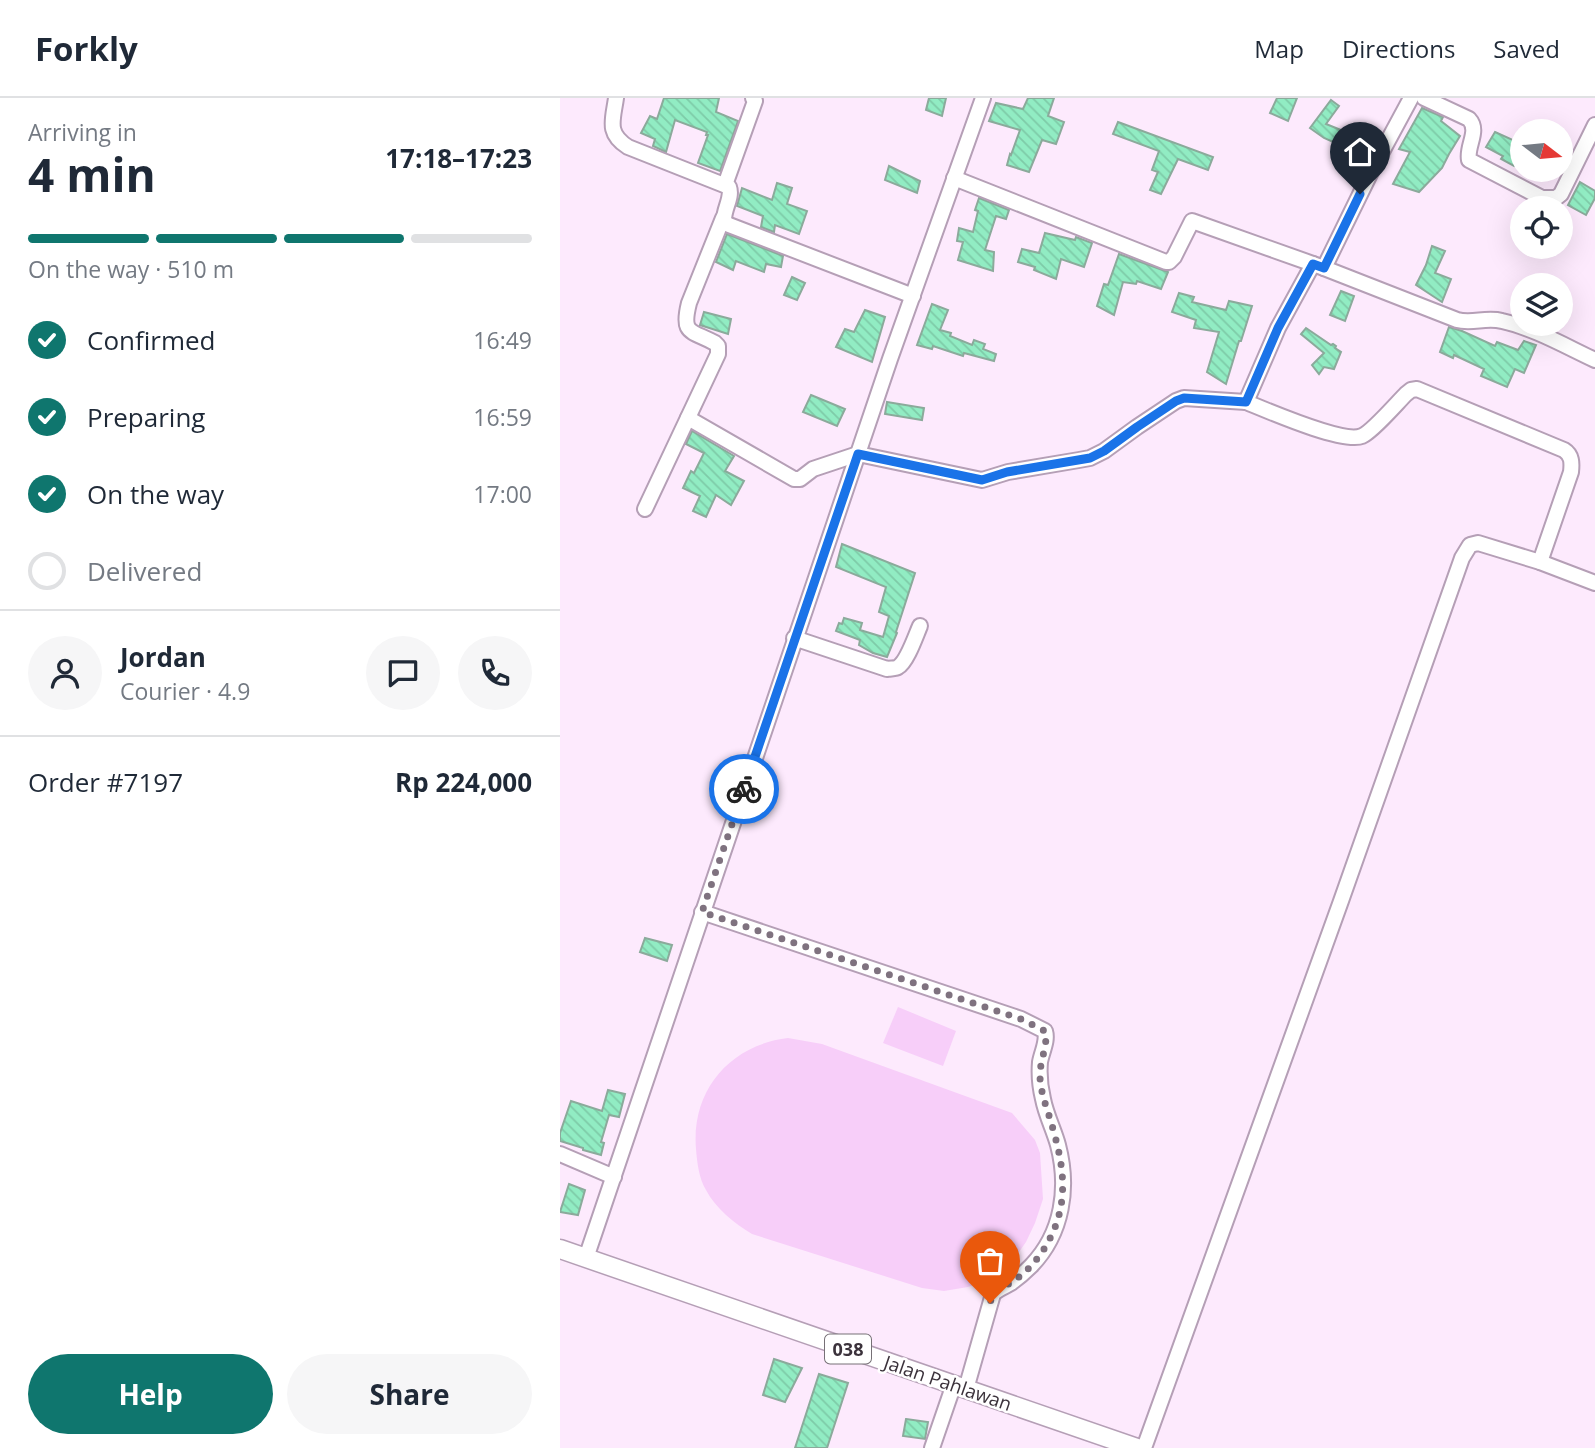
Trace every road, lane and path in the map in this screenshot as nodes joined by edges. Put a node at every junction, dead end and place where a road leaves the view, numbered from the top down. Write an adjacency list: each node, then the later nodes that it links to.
1 (616, 98): 8 (street)
2 (753, 98): 8 (street)
3 (984, 98): 7 (street)
4 (1411, 98): 10 (street)
5 (1424, 98): 6 (street)
6 (1595, 125)
7 (954, 178): 10 (street); 11 (street)
8 (725, 185): 9 (street)
9 (723, 218): 11 (street); 14 (street)
10 (1319, 266): 12 (street); 13 (street)
11 (913, 296): 15 (street)
12 (1595, 360)
13 (1246, 402): 15 (street); 17 (street)
14 (688, 418): 15 (street); 16 (street)
15 (858, 454): 20 (street)
16 (645, 509)
17 (1540, 562): 18 (street); 29 (street)
18 (1595, 583)
19 (920, 626): 20 (street)
20 (794, 639): 21 (street)
21 (702, 912): 23 (street); 26 (street)
22 (560, 1154): 23 (street)
23 (614, 1177): 25 (street)
24 (560, 1249): 25 (main road, Jalan Pahlawan / 038)
25 (586, 1258): 26 (main road, Jalan Pahlawan / 038)
26 (960, 1387): 27 (street); 28 (main road, Jalan Pahlawan / 038)
27 (932, 1448)
28 (1137, 1448)
29 (1144, 1448)

